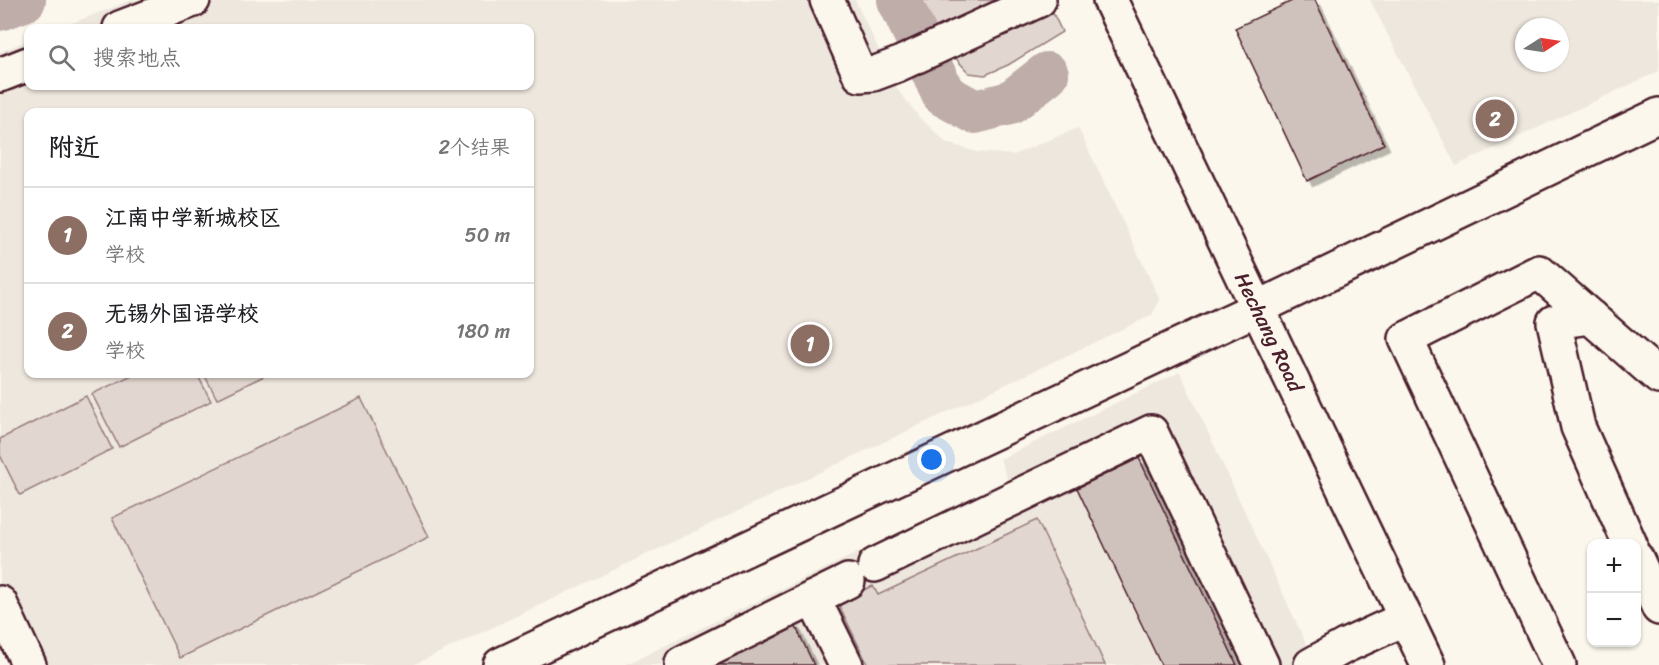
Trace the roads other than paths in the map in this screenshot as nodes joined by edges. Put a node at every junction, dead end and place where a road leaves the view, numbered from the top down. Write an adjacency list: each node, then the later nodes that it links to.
1 (193, 0): 6 (street)
2 (827, 0): 3 (street)
3 (1039, 0)
4 (1093, 0): 10 (street, Hechang Road)
5 (1110, 0): 10 (street, Hechang Road)
6 (130, 24)
7 (24, 66): 8 (street)
8 (0, 75)
9 (1659, 115): 10 (street)
10 (1250, 311): 18 (street, Hechang Road); 21 (street)
11 (1591, 317): 12 (street); 13 (street); 28 (street)
12 (1659, 377)
13 (1628, 539)
14 (1641, 569): 17 (street)
15 (813, 598): 22 (street); 23 (street); 24 (street)
16 (0, 603): 20 (street)
17 (1659, 608)
18 (1397, 623): 19 (street); 26 (street, Hechang Road); 27 (street, Hechang Road)
19 (1350, 656): 25 (street)
20 (29, 665)
21 (500, 665)
22 (682, 665)
23 (846, 665)
24 (1262, 665)
25 (1311, 665)
26 (1405, 665)
27 (1428, 665)
28 (1559, 665)

